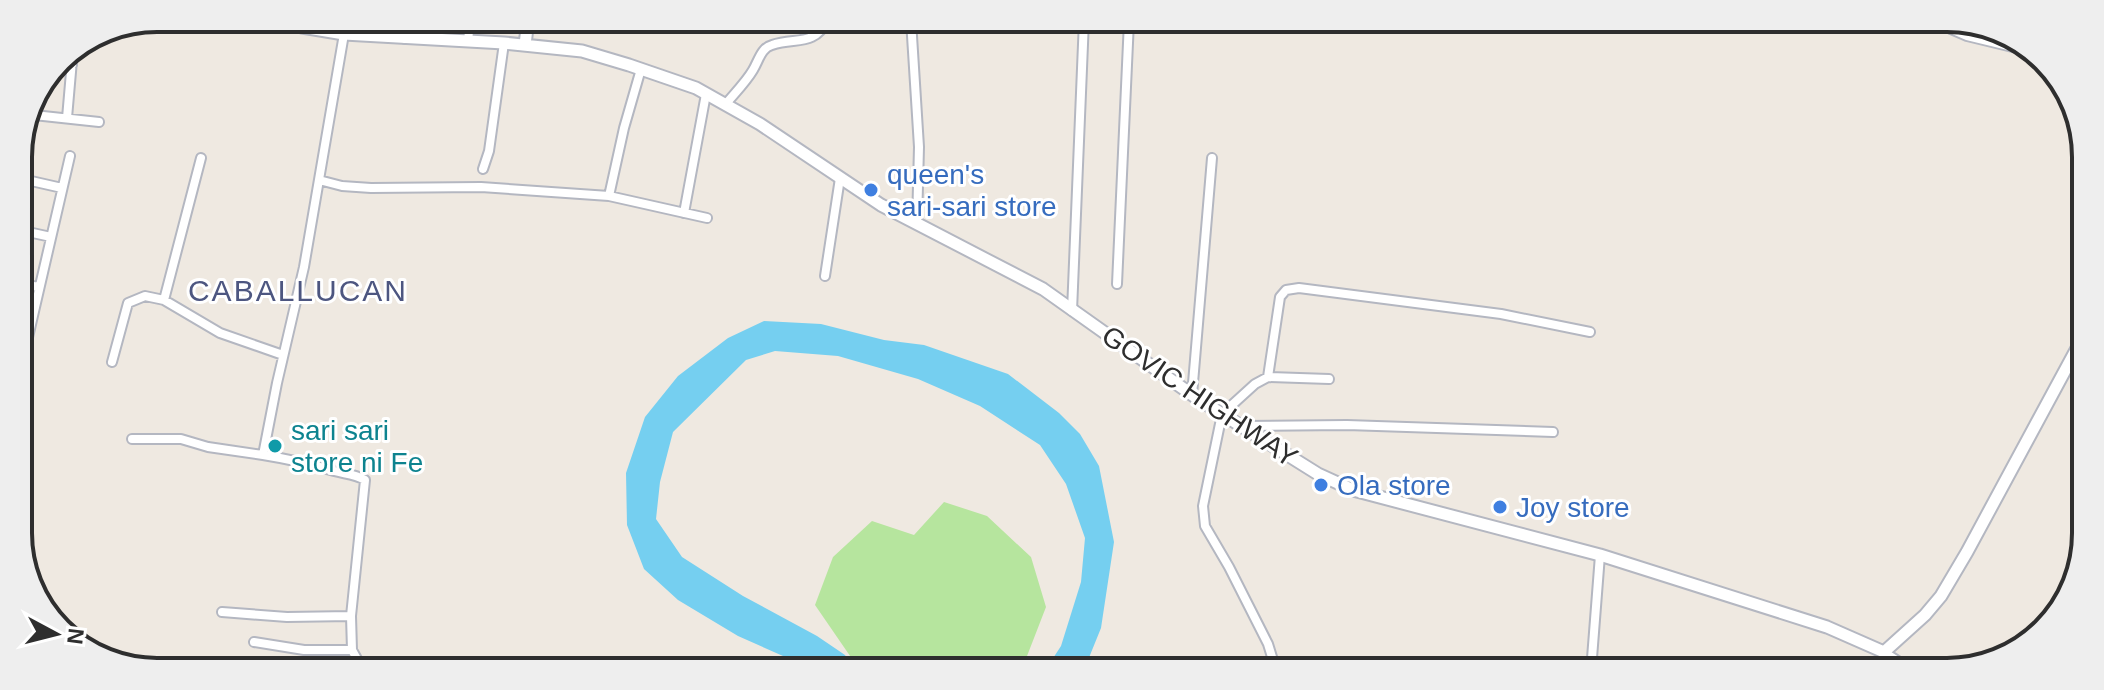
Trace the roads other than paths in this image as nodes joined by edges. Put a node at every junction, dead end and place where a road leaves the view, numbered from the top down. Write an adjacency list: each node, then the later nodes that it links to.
1 (332, 32): 10 (main road, GOVIC HIGHWAY)
2 (406, 32): 11 (street)
3 (469, 32): 12 (street)
4 (526, 32): 14 (main road)
5 (820, 32): 19 (street)
6 (912, 32): 34 (street)
7 (1084, 32): 43 (street)
8 (1128, 32): 38 (street)
9 (1958, 33): 15 (street)
10 (344, 34): 11 (main road, GOVIC HIGHWAY); 28 (street)
11 (405, 39): 12 (main road, GOVIC HIGHWAY)
12 (468, 42): 13 (main road, GOVIC HIGHWAY)
13 (504, 43): 14 (main road, GOVIC HIGHWAY); 26 (street)
14 (525, 45): 17 (main road, GOVIC HIGHWAY)
15 (2003, 45)
16 (72, 66): 21 (street)
17 (641, 69): 18 (main road, GOVIC HIGHWAY); 31 (street)
18 (706, 94): 19 (main road, GOVIC HIGHWAY); 32 (street)
19 (725, 105): 27 (main road, GOVIC HIGHWAY)
20 (40, 116): 21 (street)
21 (67, 118): 22 (street)
22 (99, 122)
23 (70, 156): 30 (street)
24 (201, 158): 41 (street)
25 (1212, 158): 50 (street)
26 (483, 169)
27 (840, 178): 34 (main road, GOVIC HIGHWAY); 37 (street)
28 (319, 180): 31 (street); 45 (street)
29 (32, 181): 30 (street)
30 (62, 188): 36 (street)
31 (609, 196): 32 (street)
32 (684, 213): 33 (street)
33 (707, 218)
34 (917, 224): 43 (main road, GOVIC HIGHWAY)
35 (32, 233): 36 (street)
36 (51, 237): 40 (street)
37 (825, 276)
38 (1117, 284)
39 (32, 286): 40 (street)
40 (38, 287): 42 (street)
41 (164, 300): 45 (street); 47 (street)
42 (32, 308)
43 (1072, 311): 50 (main road, GOVIC HIGHWAY)
44 (1590, 332): 48 (street)
45 (283, 355): 55 (street)
46 (2072, 358): 61 (main road)
47 (112, 362)
48 (1268, 377): 49 (street); 51 (street)
49 (1329, 379)
50 (1192, 395): 51 (main road, GOVIC HIGHWAY)
51 (1222, 414): 52 (main road, GOVIC HIGHWAY); 63 (street)
52 (1240, 426): 53 (street); 56 (main road, GOVIC HIGHWAY)
53 (1553, 432)
54 (132, 439): 55 (street)
55 (263, 455): 58 (street)
56 (1600, 555): 61 (main road, GOVIC HIGHWAY); 64 (street)
57 (222, 612): 58 (street)
58 (351, 616): 60 (street)
59 (254, 642): 60 (street)
60 (352, 650): 62 (street)
61 (1884, 652): 65 (street)
62 (356, 658)
63 (1272, 658)
64 (1592, 658)
65 (1893, 658)

